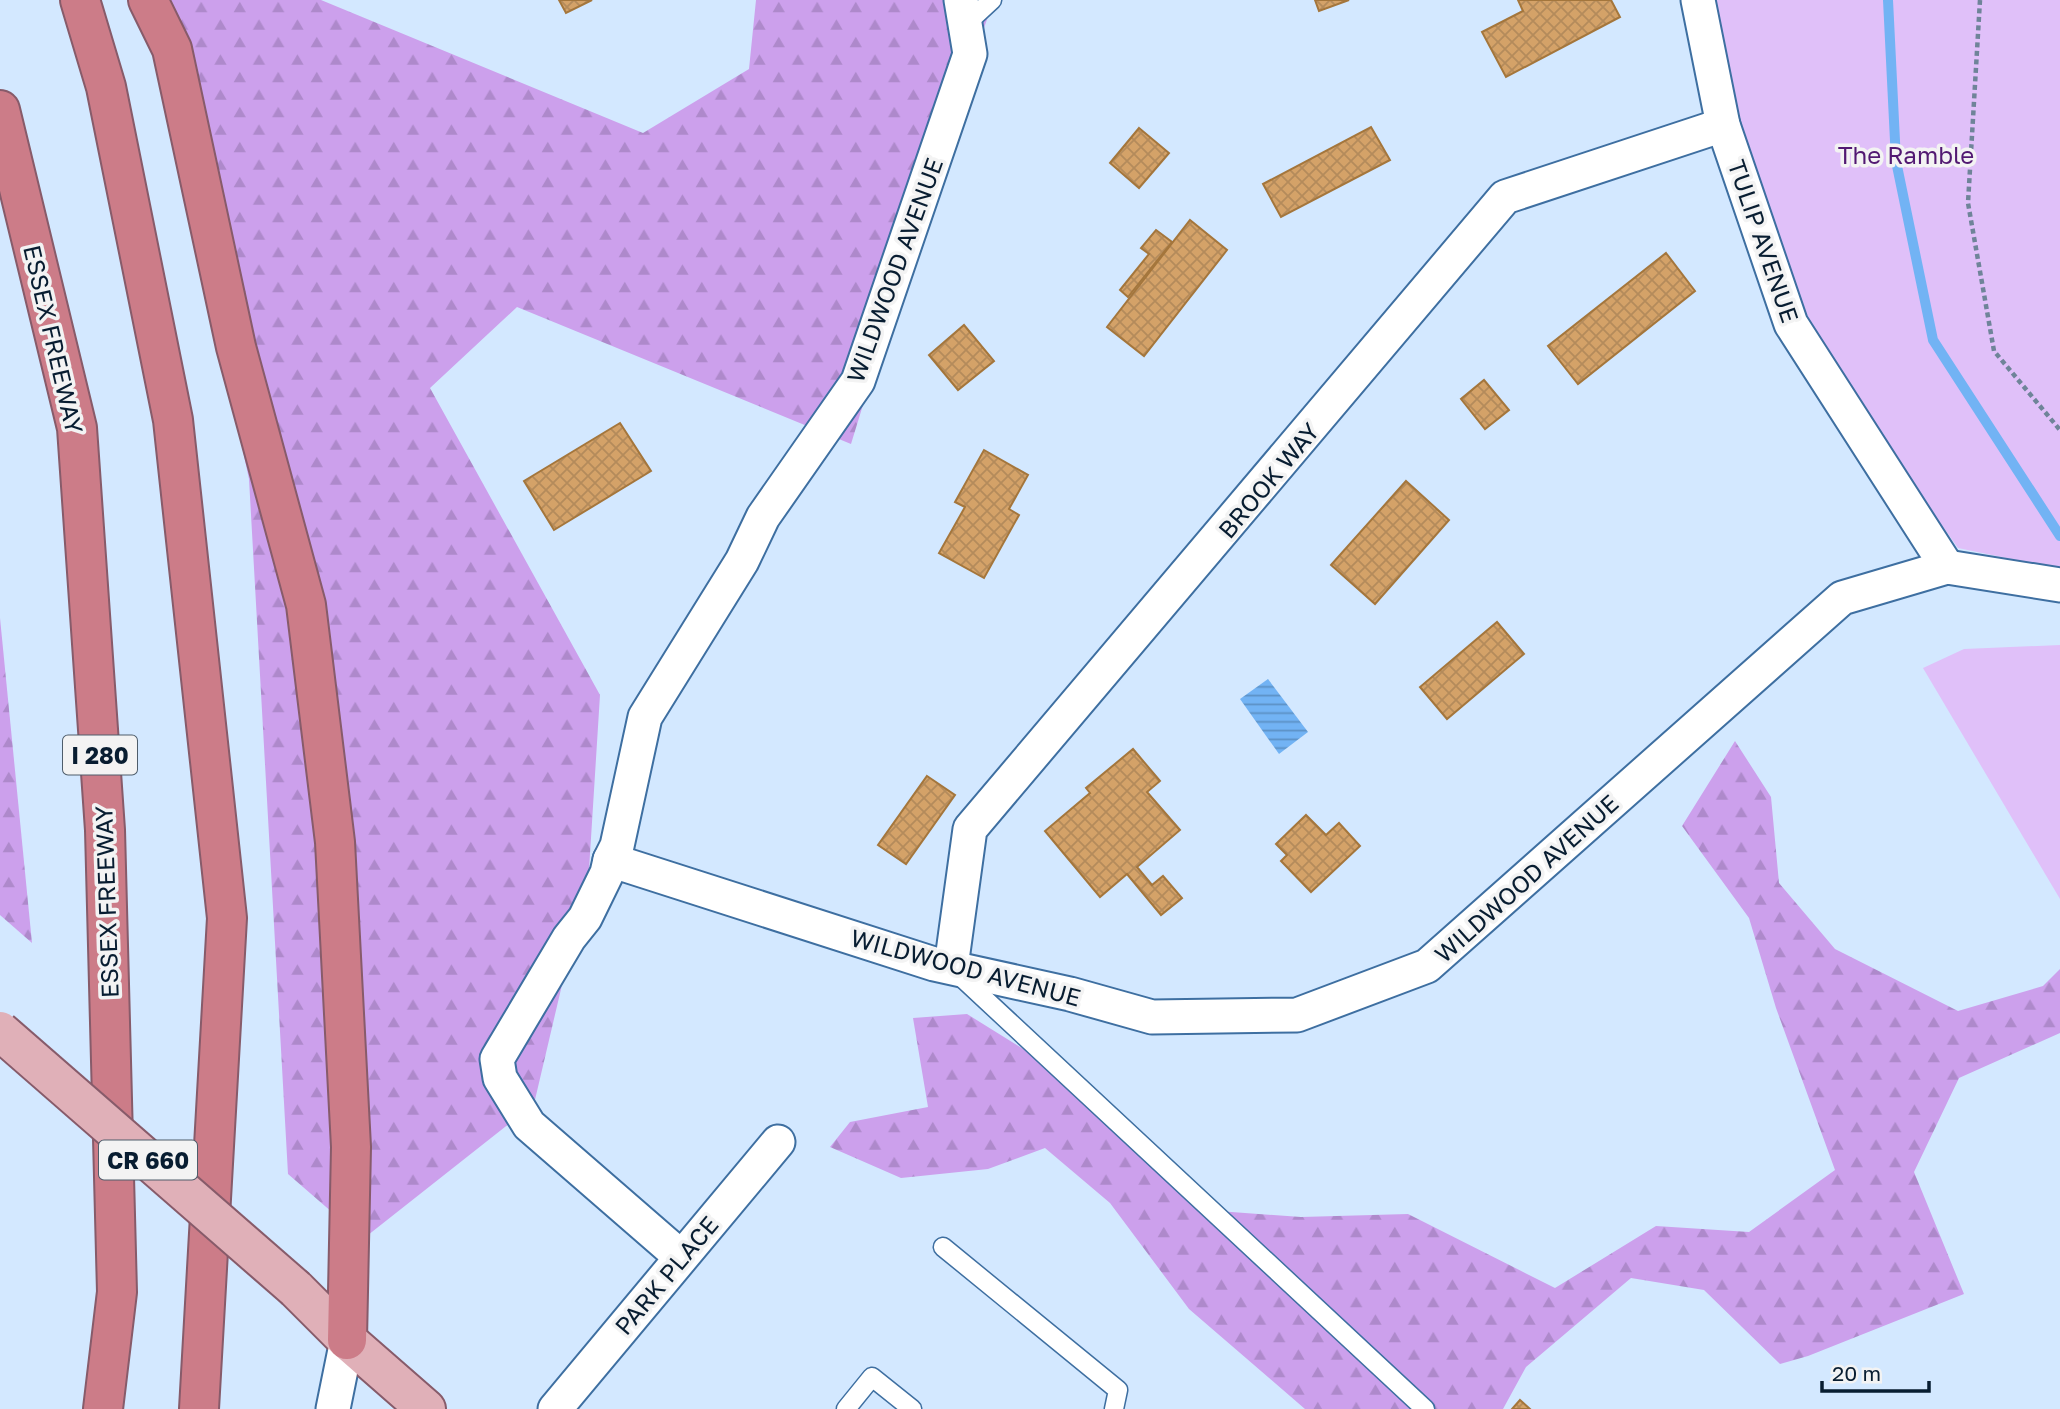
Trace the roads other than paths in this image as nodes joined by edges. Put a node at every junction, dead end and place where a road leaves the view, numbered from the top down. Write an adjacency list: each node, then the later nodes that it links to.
1 (80, 0): 18 (highway)
2 (148, 0): 16 (highway)
3 (992, 0): 5 (lane)
4 (1698, 0): 7 (street, TULIP AVENUE)
5 (963, 13): 10 (street, WILDWOOD AVENUE)
6 (0, 110): 17 (highway, ESSEX FREEWAY / I 280)
7 (1723, 125): 8 (street, TULIP AVENUE); 11 (street, BROOK WAY)
8 (1947, 567): 9 (street, WILDWOOD AVENUE); 11 (street, WILDWOOD AVENUE)
9 (2060, 585)
10 (610, 860): 11 (street, WILDWOOD AVENUE); 15 (street, WILDWOOD AVENUE)
11 (951, 967): 25 (lane)
12 (0, 1031): 16 (main road, CR 660, bridge)
13 (778, 1142): 15 (street, PARK PLACE)
14 (943, 1247): 24 (lane)
15 (681, 1257): 21 (street, PARK PLACE)
16 (347, 1340): 19 (street); 20 (main road, CR 660)
17 (103, 1409)
18 (199, 1409)
19 (333, 1409)
20 (426, 1409)
21 (555, 1409)
22 (846, 1409): 23 (lane)
23 (912, 1409)
24 (1114, 1409)
25 (1425, 1409)

